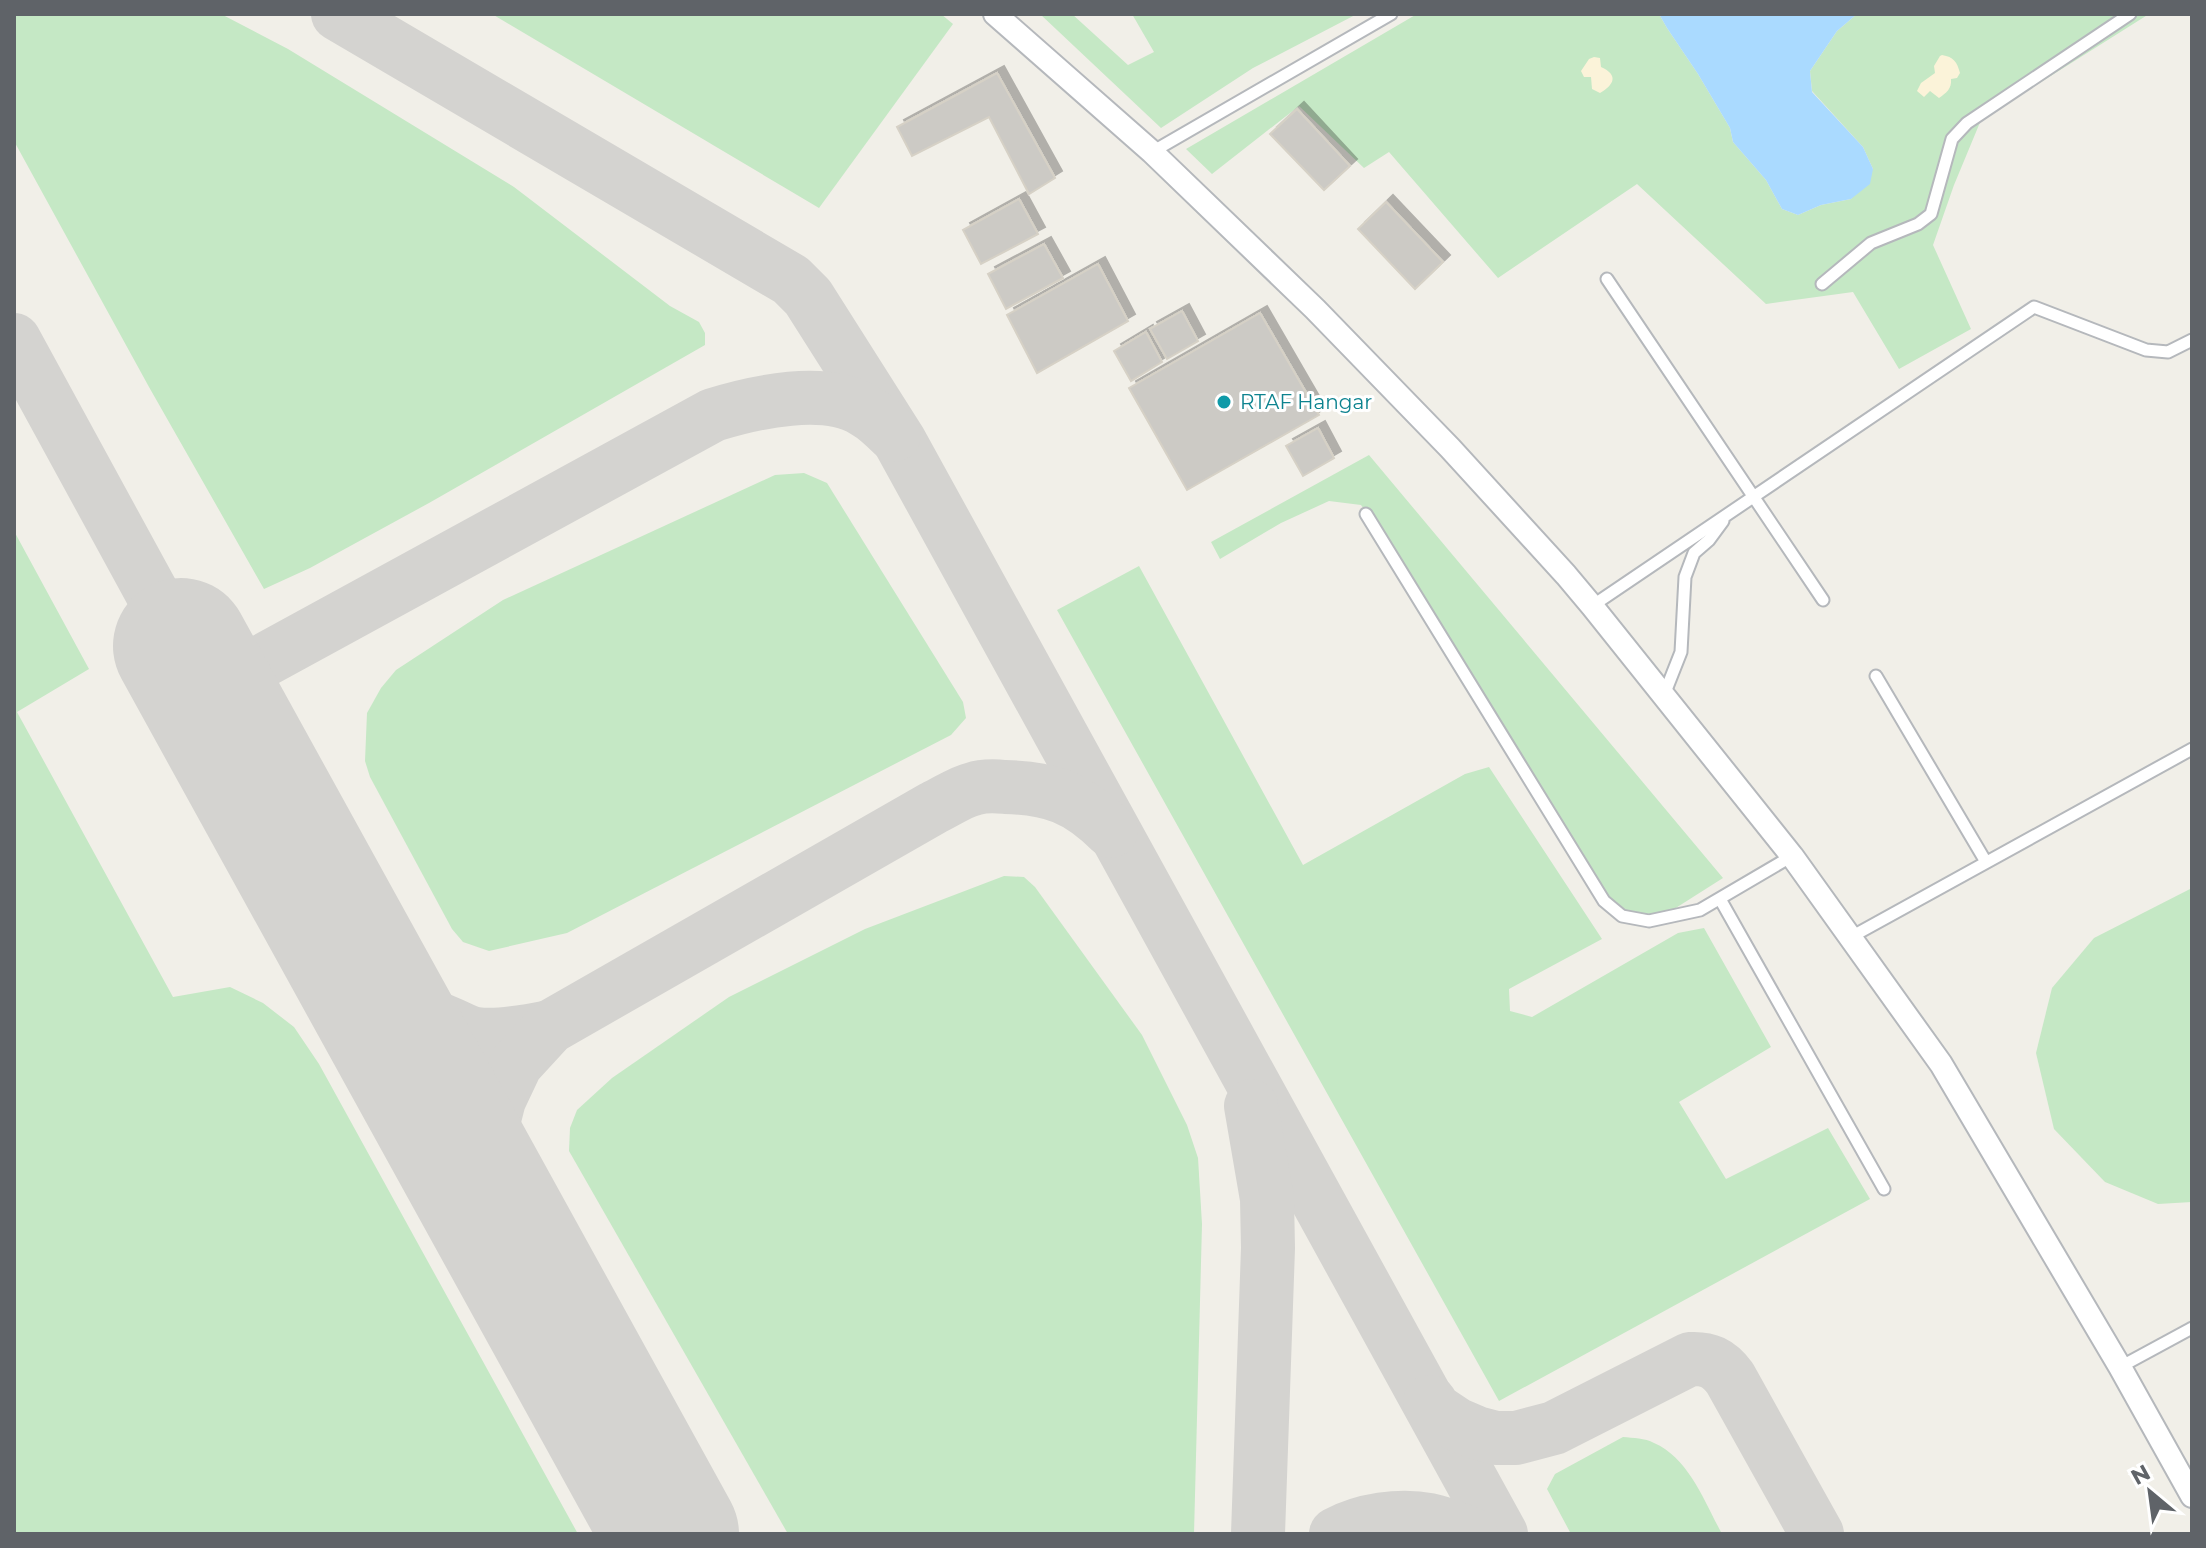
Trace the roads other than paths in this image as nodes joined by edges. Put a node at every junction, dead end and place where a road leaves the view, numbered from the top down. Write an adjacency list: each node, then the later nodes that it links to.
1 (995, 14): 4 (street)
2 (1391, 14): 4 (lane)
3 (2130, 14): 6 (lane)
4 (1152, 152): 12 (street)
5 (1607, 279): 8 (lane)
6 (1822, 284)
7 (2192, 340): 8 (lane)
8 (1753, 497): 10 (lane); 11 (lane)
9 (1366, 514): 18 (lane)
10 (1727, 515): 12 (lane); 14 (lane)
11 (1823, 600)
12 (1592, 606): 14 (street)
13 (1876, 676): 17 (lane)
14 (1664, 695): 16 (street)
15 (2192, 749): 17 (lane)
16 (1792, 856): 18 (lane); 19 (street)
17 (1986, 862): 19 (lane)
18 (1720, 899): 20 (lane)
19 (1851, 937): 22 (street)
20 (1884, 1189)
21 (2192, 1328): 22 (lane)
22 (2120, 1367): 23 (street)
23 (2192, 1496)

